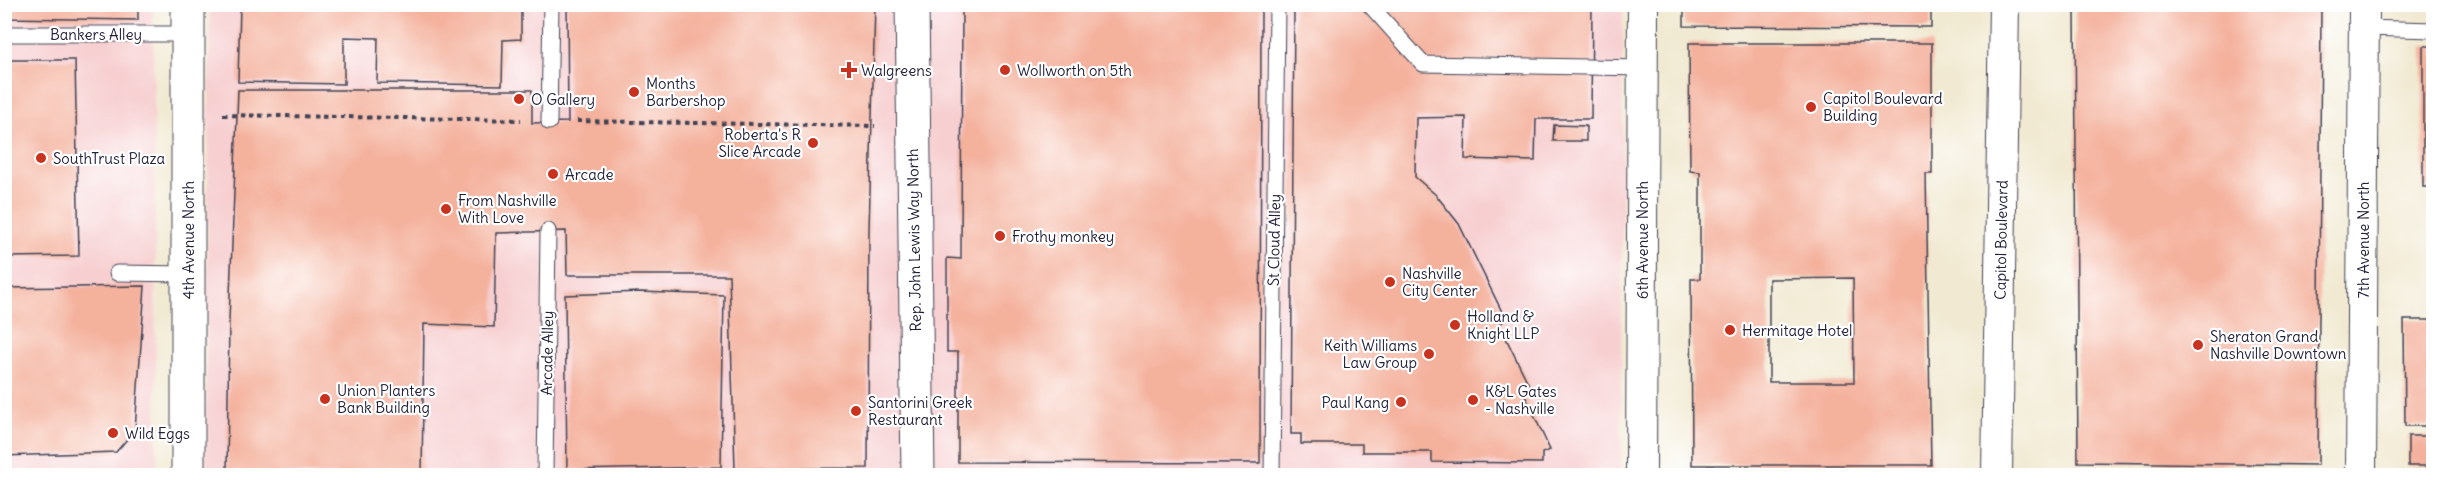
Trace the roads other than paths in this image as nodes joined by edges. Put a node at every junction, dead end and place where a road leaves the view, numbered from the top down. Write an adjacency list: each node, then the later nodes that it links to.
1 (551, 4): 12 (lane)
2 (912, 4): 18 (street, Rep. John Lewis Way North)
3 (1277, 4): 19 (lane, St Cloud Alley)
4 (1369, 4): 11 (lane)
5 (1644, 4): 11 (street, 6th Avenue North)
6 (2004, 4): 21 (street, Capitol Boulevard)
7 (2364, 16): 9 (lane); 22 (street, 7th Avenue North)
8 (188, 19): 10 (lane, Bankers Alley); 15 (street, 4th Avenue North)
9 (2433, 30)
10 (4, 34)
11 (1643, 68): 20 (street, 6th Avenue North)
12 (549, 122)
13 (548, 231): 17 (lane, Arcade Alley)
14 (117, 273): 15 (lane)
15 (188, 274): 16 (street, 4th Avenue North)
16 (188, 476)
17 (545, 476)
18 (918, 476)
19 (1272, 476)
20 (1641, 476)
21 (1997, 476)
22 (2361, 476)

